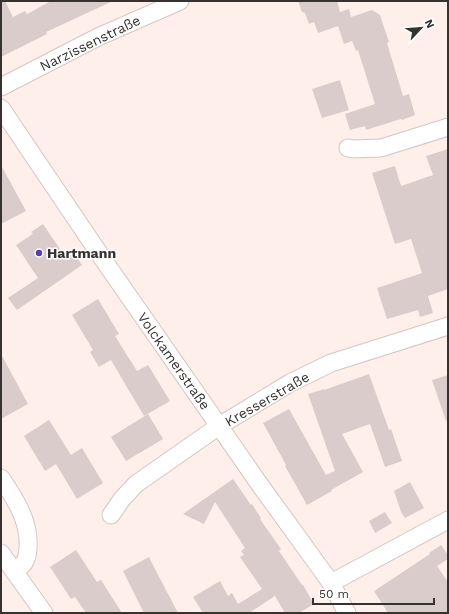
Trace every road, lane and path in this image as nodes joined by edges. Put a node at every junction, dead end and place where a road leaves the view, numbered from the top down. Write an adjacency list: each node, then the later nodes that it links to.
1 (180, 1): 2 (street, Narzissenstraße)
2 (1, 87)
3 (1, 108): 7 (street, Volckamerstraße)
4 (448, 127): 5 (street)
5 (348, 148)
6 (448, 326): 7 (street, Kresserstraße)
7 (219, 426): 9 (street, Kresserstraße); 13 (street, Volckamerstraße)
8 (1, 478): 12 (street)
9 (111, 515)
10 (448, 520): 13 (street)
11 (1, 553): 12 (street)
12 (15, 572): 14 (street)
13 (331, 583): 15 (street, Volckamerstraße)
14 (44, 613)
15 (346, 613)

